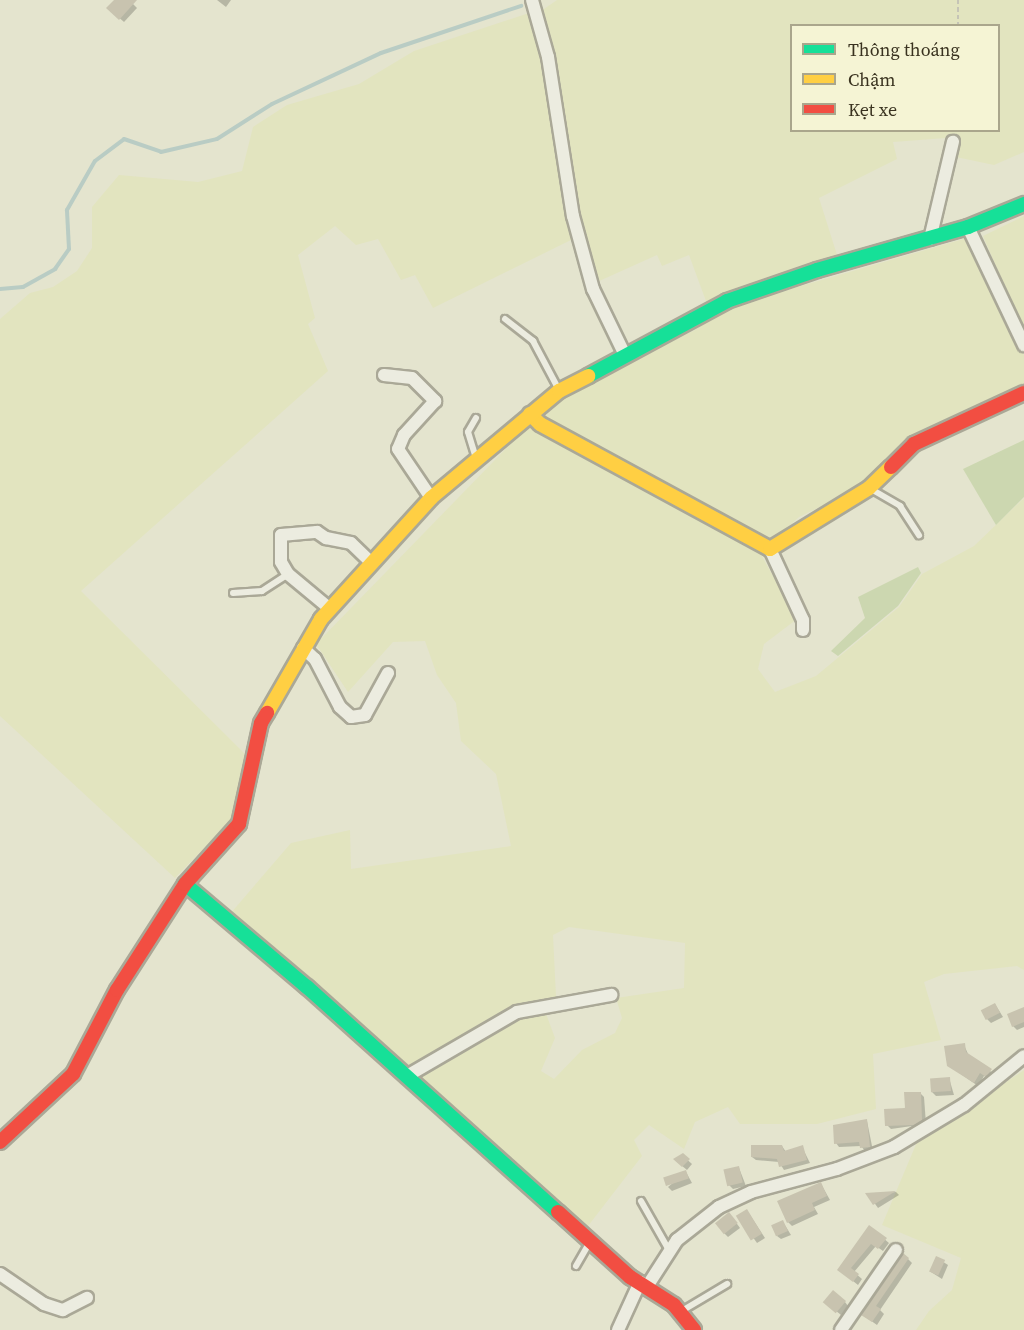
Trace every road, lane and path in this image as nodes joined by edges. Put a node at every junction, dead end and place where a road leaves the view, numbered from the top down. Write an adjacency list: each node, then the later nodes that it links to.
1 (532, 0): 10 (street)
2 (958, 0): 3 (path)
3 (958, 24)
4 (953, 142): 7 (street)
5 (1024, 204): 6 (street)
6 (968, 227): 7 (street); 9 (street)
7 (930, 239): 10 (street)
8 (505, 320): 12 (lane)
9 (1024, 345)
10 (624, 353): 12 (street)
11 (384, 375): 18 (street)
12 (559, 391): 14 (street)
13 (1024, 393): 17 (street)
14 (530, 414): 16 (street); 20 (street)
15 (476, 418): 16 (lane)
16 (477, 463): 18 (street)
17 (868, 488): 19 (lane); 20 (street)
18 (432, 498): 21 (street)
19 (919, 535)
20 (770, 549): 25 (street)
21 (371, 562): 22 (street); 24 (street)
22 (288, 574): 23 (lane); 24 (street)
23 (233, 593)
24 (329, 608): 26 (street)
25 (803, 630)
26 (303, 648): 27 (street); 28 (street)
27 (387, 674)
28 (184, 884): 31 (street); 32 (street)
29 (611, 995): 31 (street)
30 (1024, 1056): 35 (street)
31 (407, 1076): 34 (street)
32 (0, 1142)
33 (641, 1201): 35 (lane)
34 (590, 1241): 37 (lane); 39 (street)
35 (669, 1250): 39 (street)
36 (896, 1250): 45 (street)
37 (576, 1266)
38 (0, 1274): 41 (street)
39 (644, 1284): 42 (street); 43 (street)
40 (727, 1284): 42 (lane)
41 (87, 1298)
42 (680, 1312): 44 (street)
43 (618, 1330)
44 (694, 1330)
45 (841, 1330)

